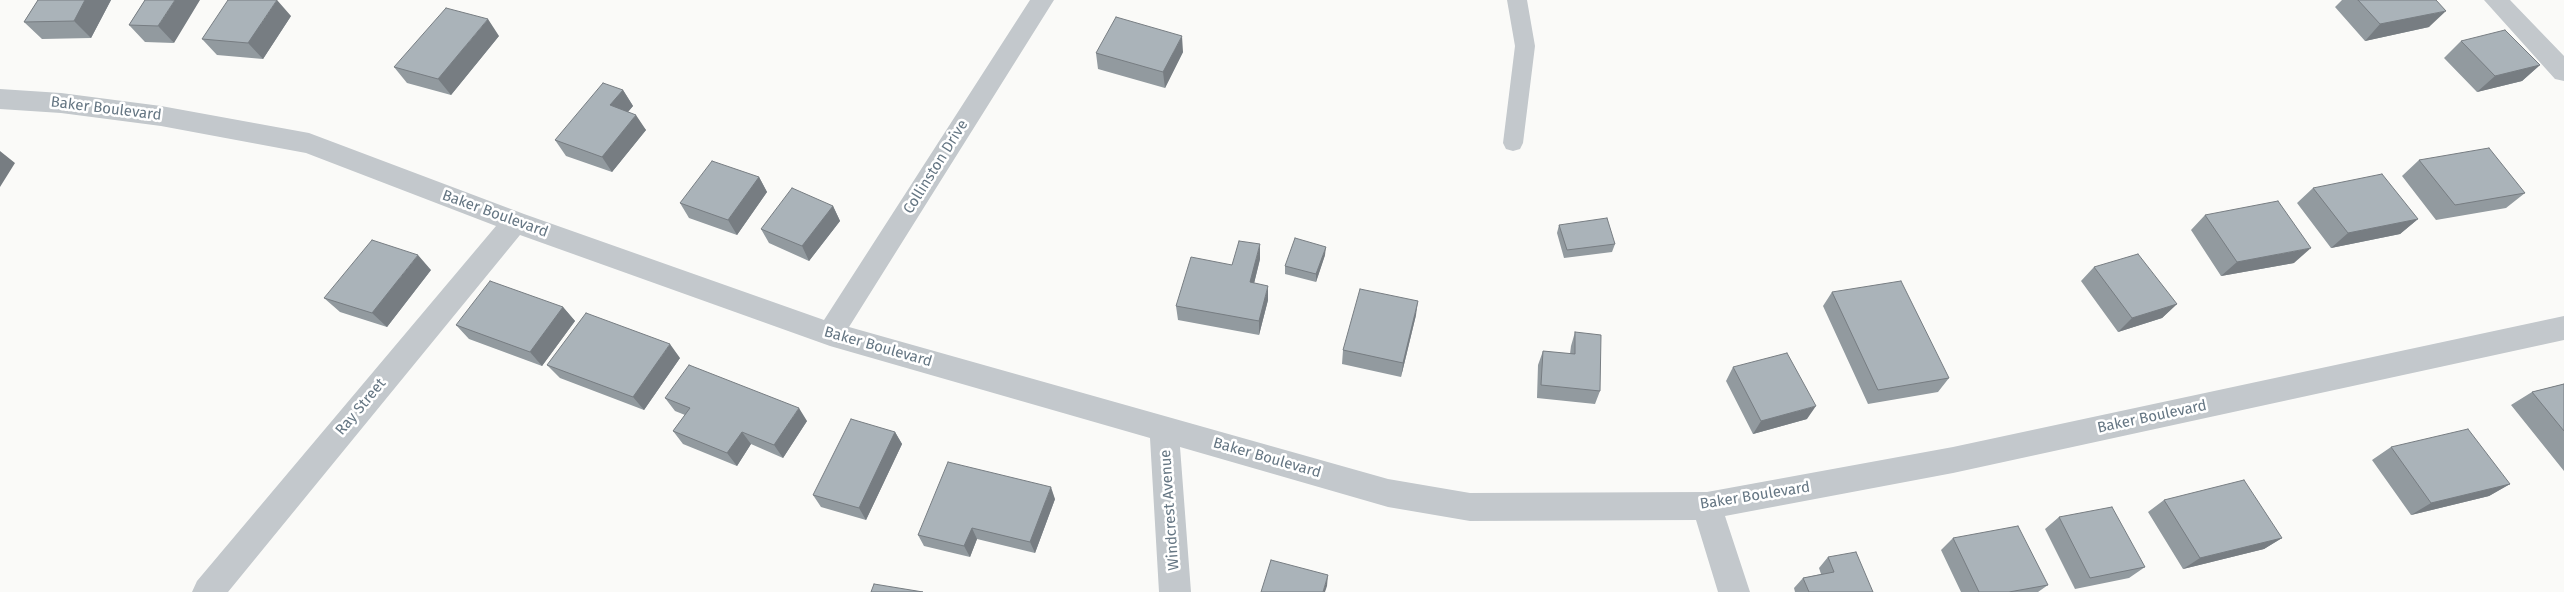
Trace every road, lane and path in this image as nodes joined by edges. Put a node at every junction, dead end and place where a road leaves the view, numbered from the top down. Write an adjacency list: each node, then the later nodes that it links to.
1 (1042, 0): 9 (street, Collinston Drive)
2 (1517, 0): 6 (lane)
3 (2496, 0): 4 (street)
4 (2564, 72)
5 (0, 99): 7 (street, Baker Boulevard)
6 (1513, 143)
7 (515, 222): 9 (street, Baker Boulevard); 12 (street, Ray Street)
8 (2564, 328): 11 (street, Baker Boulevard)
9 (830, 334): 10 (street, Baker Boulevard)
10 (1164, 429): 11 (street, Baker Boulevard); 13 (street, Windcrest Avenue)
11 (1707, 506): 14 (street)
12 (208, 592)
13 (1175, 592)
14 (1734, 592)

